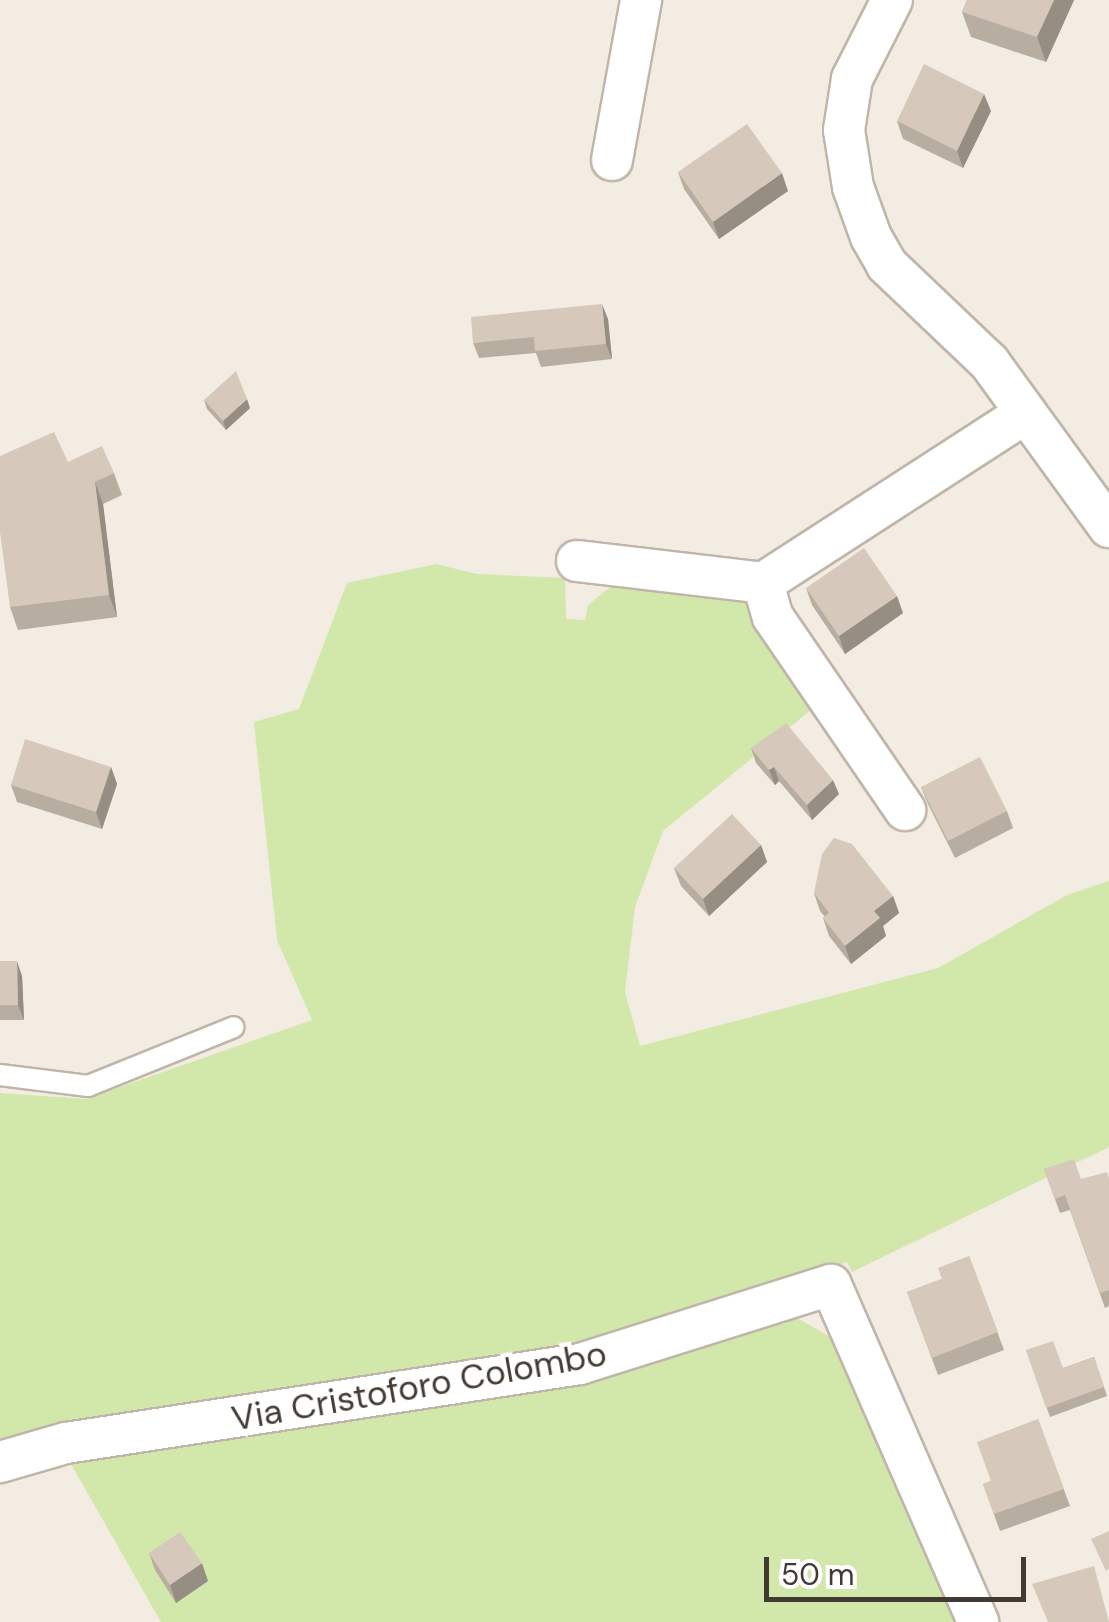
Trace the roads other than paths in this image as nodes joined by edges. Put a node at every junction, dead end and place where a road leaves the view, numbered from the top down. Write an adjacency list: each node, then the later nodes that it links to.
1 (640, 0): 3 (street)
2 (874, 7): 4 (street)
3 (612, 160)
4 (1026, 414): 5 (street); 7 (street)
5 (1109, 527)
6 (576, 562): 7 (street)
7 (763, 583): 8 (street)
8 (905, 810)
9 (234, 1026): 10 (lane)
10 (0, 1075)
11 (0, 1462): 12 (street, Via Cristoforo Colombo)
12 (978, 1622)

